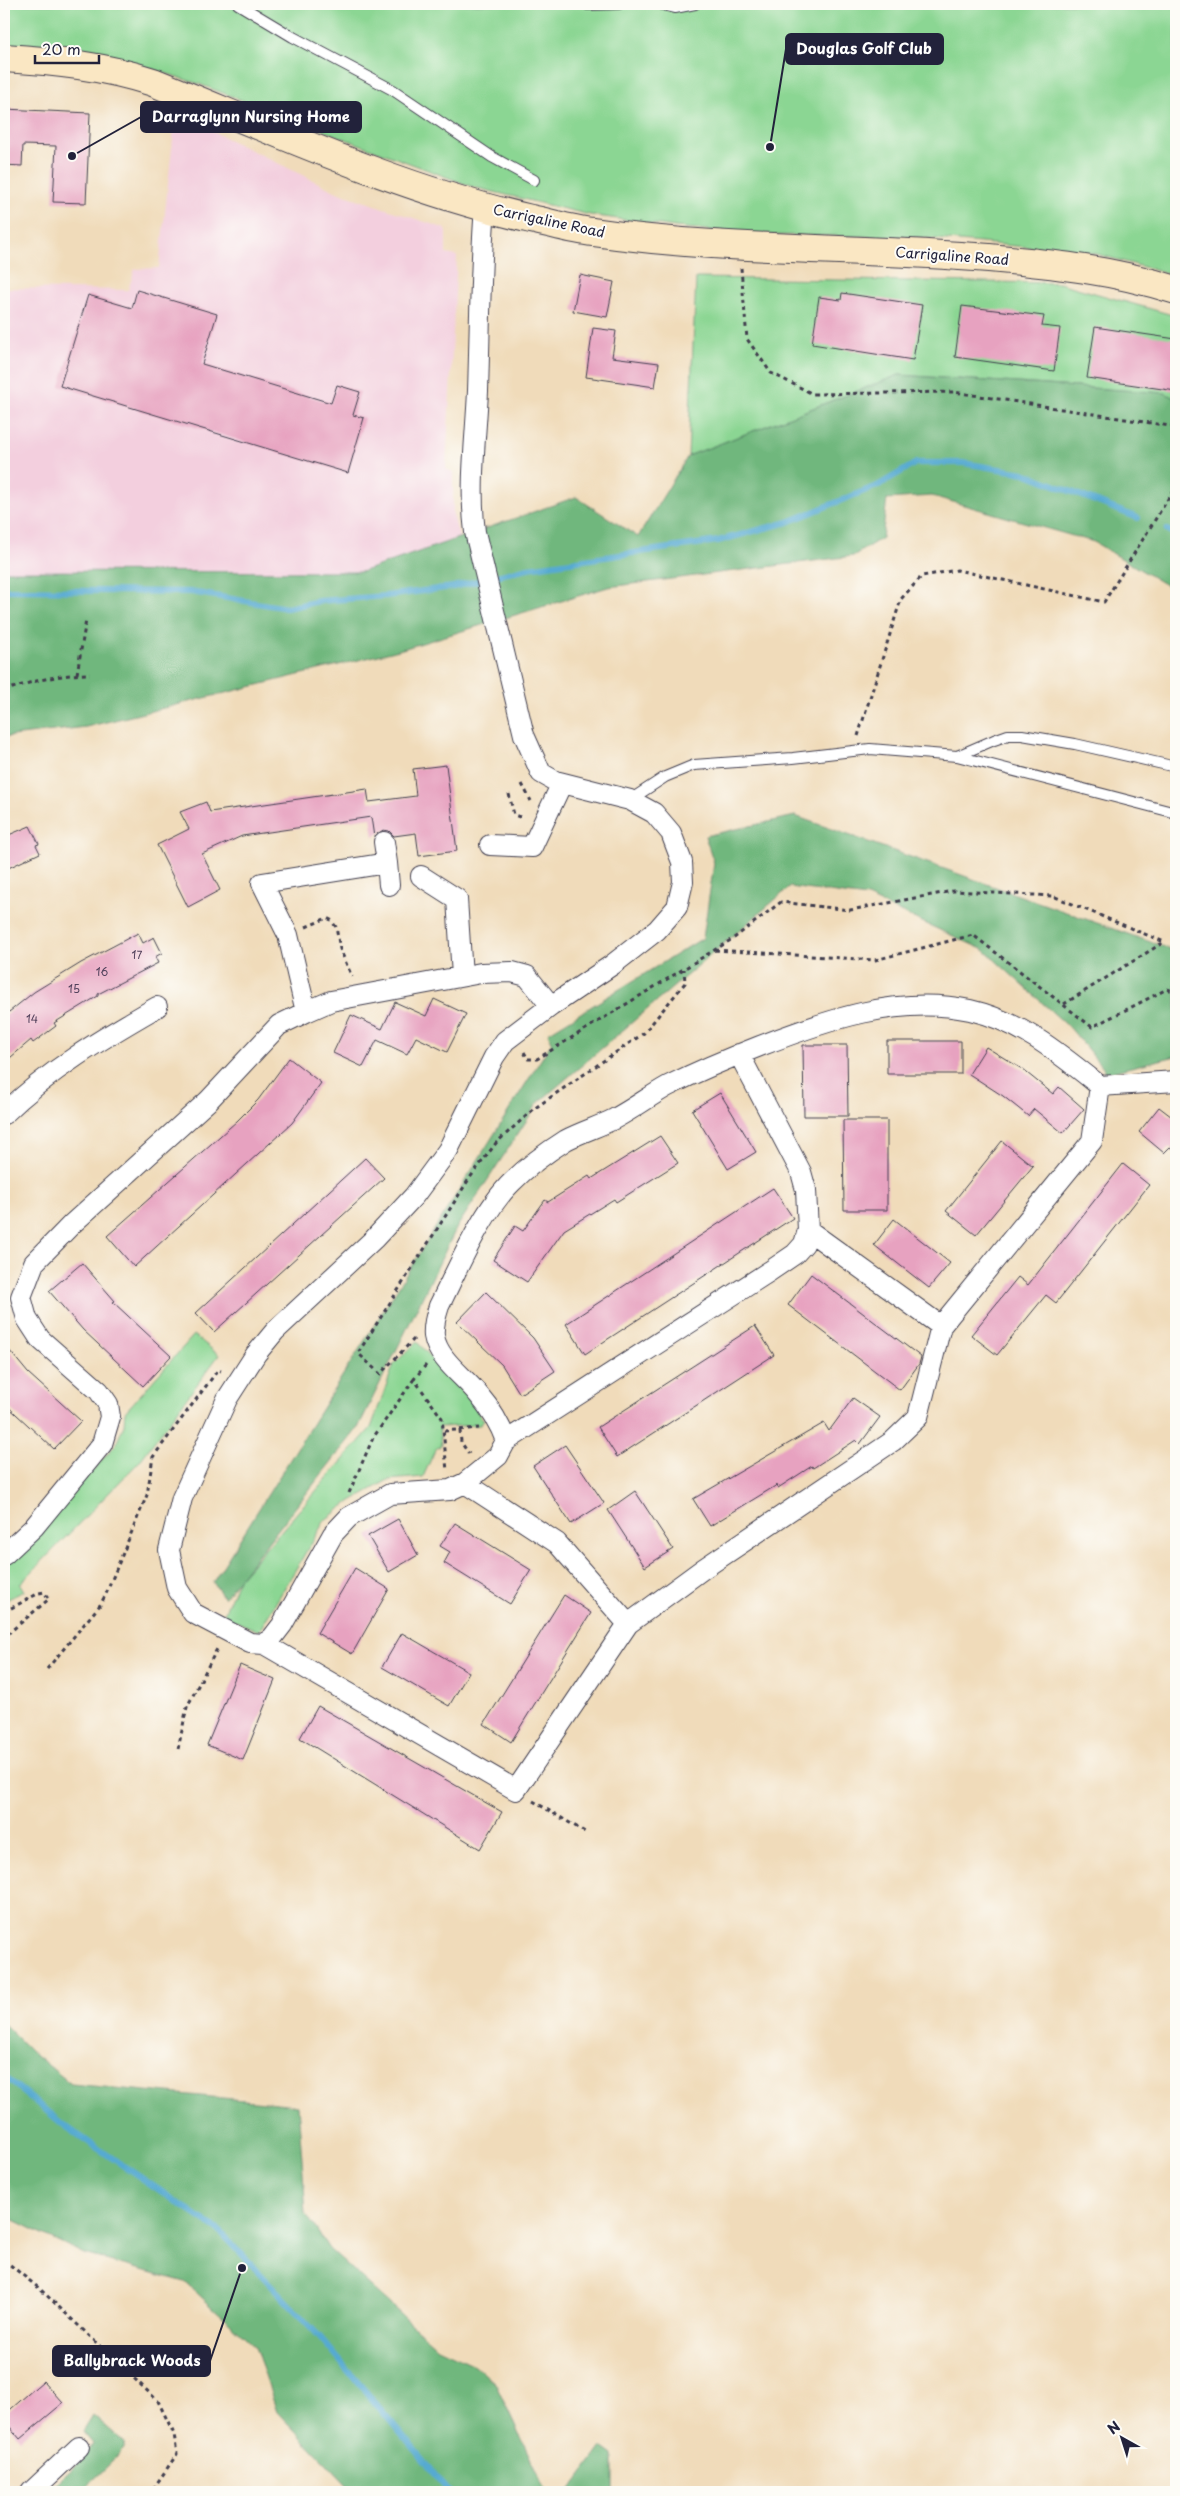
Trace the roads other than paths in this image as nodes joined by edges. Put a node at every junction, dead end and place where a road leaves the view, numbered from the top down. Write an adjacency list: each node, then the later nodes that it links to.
1 (238, 4): 7 (lane)
2 (620, 4): 5 (lane)
3 (659, 4): 4 (lane)
4 (695, 4)
5 (588, 5)
6 (4, 58): 8 (main road, Carrigaline Road)
7 (534, 180)
8 (486, 207): 9 (main road, Carrigaline Road); 12 (street)
9 (1176, 290)
10 (957, 756): 11 (lane); 13 (lane); 14 (lane)
11 (1176, 767)
12 (562, 783): 13 (street); 16 (street)
13 (630, 800): 21 (street)
14 (1176, 813)
15 (384, 842): 17 (street)
16 (490, 845)
17 (387, 864): 19 (street); 23 (street)
18 (421, 876): 20 (street)
19 (389, 885)
20 (462, 976): 21 (street); 23 (street)
21 (551, 1006): 34 (street)
22 (157, 1007): 27 (street)
23 (306, 1012): 32 (street)
24 (739, 1054): 26 (street); 28 (street); 30 (street)
25 (1176, 1081): 26 (street)
26 (1100, 1086): 29 (street)
27 (4, 1114)
28 (808, 1230): 29 (street); 30 (street)
29 (941, 1326): 33 (street)
30 (506, 1441): 31 (street)
31 (456, 1481): 33 (street); 34 (street)
32 (4, 1555)
33 (628, 1624): 34 (street)
34 (264, 1644)
35 (79, 2447): 36 (street)
36 (31, 2492)

